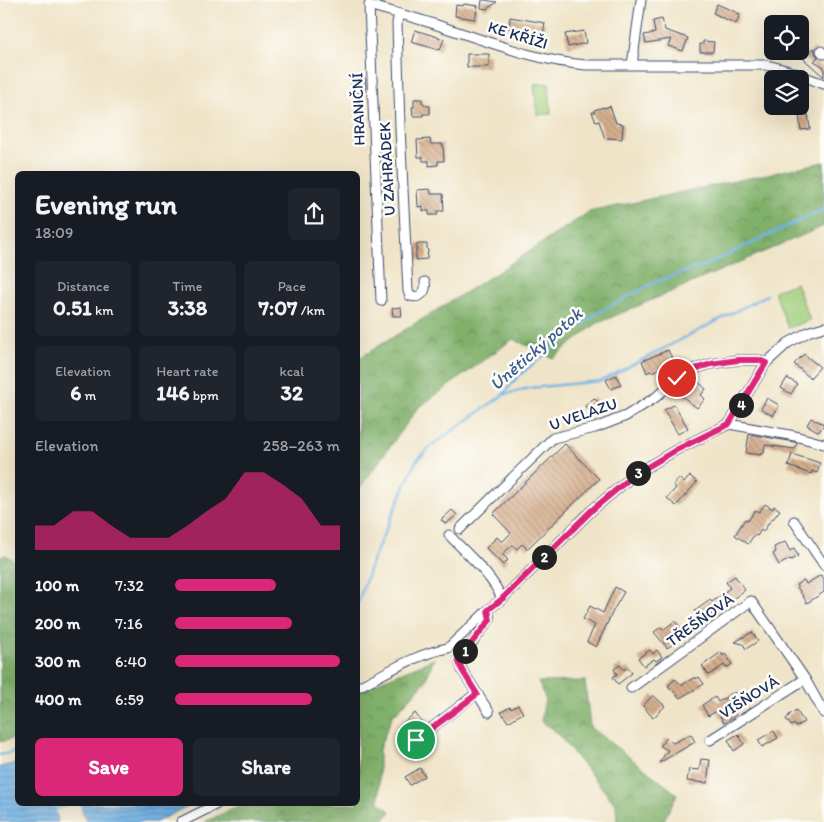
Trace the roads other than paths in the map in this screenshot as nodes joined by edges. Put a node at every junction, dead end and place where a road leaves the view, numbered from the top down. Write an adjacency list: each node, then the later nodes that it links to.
1 (641, 0): 4 (street)
2 (369, 6): 3 (street, KE KŘÍŽI); 7 (street, HRANIČNÍ)
3 (399, 14): 4 (street, KE KŘÍŽI); 6 (street, U ZAHRÁDEK)
4 (632, 65): 5 (street, KE KŘÍŽI)
5 (824, 84)
6 (425, 282)
7 (381, 300)
8 (824, 327): 9 (street)
9 (766, 363): 10 (street); 13 (street, U VELAZU)
10 (729, 424): 11 (street); 16 (street)
11 (824, 444)
12 (794, 521): 15 (street)
13 (460, 529)
14 (449, 535): 16 (street)
15 (824, 566)
16 (502, 599): 17 (street)
17 (488, 610): 19 (street); 21 (street)
18 (805, 679): 20 (street, TŘEŠŇOVÁ); 23 (street, TŘEŠŇOVÁ); 25 (street, VIŠŇOVÁ)
19 (360, 686)
20 (631, 688)
21 (477, 694): 22 (street); 24 (street)
22 (489, 712)
23 (824, 713)
24 (416, 740)
25 (710, 740)
26 (213, 806): 27 (street)
27 (181, 822)

